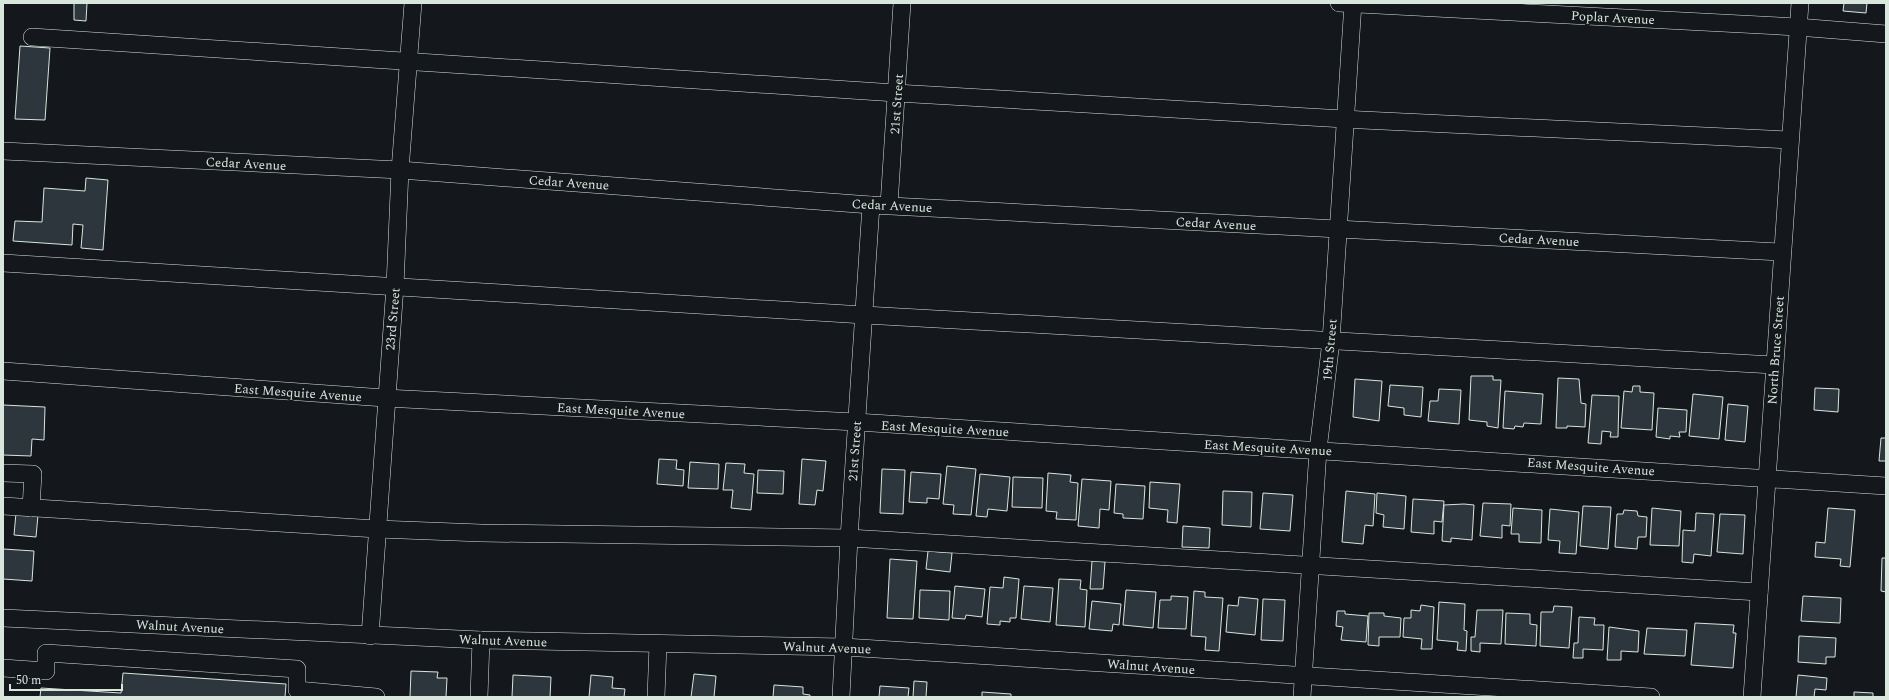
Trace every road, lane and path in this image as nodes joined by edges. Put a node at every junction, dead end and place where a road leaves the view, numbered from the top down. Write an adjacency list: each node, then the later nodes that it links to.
1 (413, 3): 8 (street, 23rd Street)
2 (902, 3): 9 (street, 21st Street)
3 (1349, 3): 5 (street, Poplar Avenue); 10 (street, 19th Street)
4 (1800, 3): 5 (street, North Bruce Street)
5 (1797, 27): 6 (street, Poplar Avenue); 11 (street, North Bruce Street)
6 (1886, 34)
7 (32, 37): 8 (street)
8 (408, 62): 9 (street); 13 (street, 23rd Street)
9 (896, 93): 10 (street); 15 (street, 21st Street)
10 (1346, 119): 11 (street); 16 (street, 19th Street)
11 (1789, 140): 17 (street, North Bruce Street)
12 (3, 151): 13 (street, Cedar Avenue)
13 (400, 170): 14 (street, Cedar Avenue); 19 (street, 23rd Street)
14 (871, 205): 15 (street, Cedar Avenue); 20 (street, 21st Street)
15 (889, 205): 16 (street, Cedar Avenue)
16 (1337, 229): 17 (street, Cedar Avenue); 21 (street, 19th Street)
17 (1782, 252): 22 (street, North Bruce Street)
18 (3, 263): 19 (street)
19 (394, 286): 20 (street); 24 (street, 23rd Street)
20 (864, 315): 21 (street); 25 (street, 21st Street)
21 (1331, 341): 22 (street); 26 (street, 19th Street)
22 (1774, 365): 28 (street, North Bruce Street)
23 (3, 371): 24 (street, East Mesquite Avenue)
24 (385, 398): 25 (street, East Mesquite Avenue); 32 (street, 23rd Street)
25 (856, 422): 26 (street, East Mesquite Avenue); 33 (street, 21st Street)
26 (1318, 450): 28 (street, East Mesquite Avenue); 34 (street, 19th Street)
27 (3, 473): 31 (street)
28 (1767, 477): 29 (street, East Mesquite Avenue); 35 (street, North Bruce Street)
29 (1886, 486)
30 (3, 506): 31 (street)
31 (31, 508): 32 (street)
32 (377, 529): 33 (street); 37 (street, 23rd Street)
33 (849, 538): 34 (street); 40 (street, 21st Street)
34 (1311, 566): 35 (street); 42 (street, 19th Street)
35 (1759, 592): 49 (street, North Bruce Street)
36 (3, 618): 37 (street, Walnut Avenue)
37 (370, 636): 38 (street, Walnut Avenue)
38 (480, 640): 39 (street, Walnut Avenue); 44 (street)
39 (658, 644): 40 (street, Walnut Avenue); 45 (street)
40 (844, 647): 42 (street, Walnut Avenue); 46 (street, 21st Street)
41 (3, 668): 43 (street)
42 (1304, 676): 47 (street, 19th Street); 48 (street, Walnut Avenue)
43 (376, 697)
44 (479, 697)
45 (656, 697)
46 (841, 697)
47 (1302, 697)
48 (1651, 697)
49 (1752, 697)

